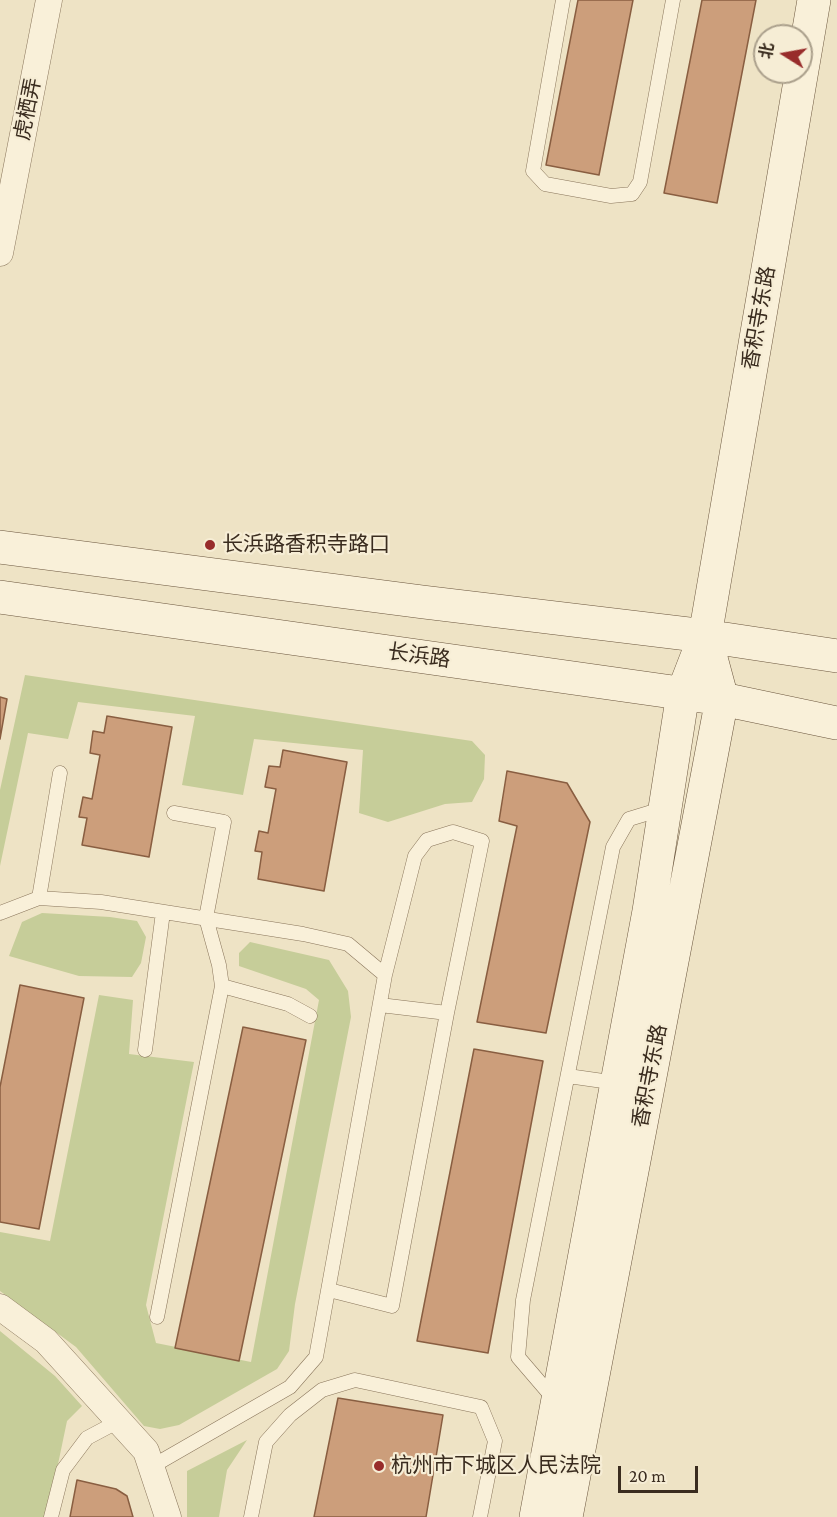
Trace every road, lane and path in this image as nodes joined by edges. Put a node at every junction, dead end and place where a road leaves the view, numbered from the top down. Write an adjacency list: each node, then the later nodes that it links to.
1 (49, 0): 5 (street, 虎栖弄)
2 (563, 0): 3 (lane)
3 (673, 0)
4 (814, 0): 8 (main road, 香积寺东路)
5 (0, 253)
6 (0, 547): 8 (main road)
7 (0, 597): 10 (main road, 长浜路)
8 (705, 636): 9 (main road); 10 (main road, 香积寺东路); 11 (main road, 香积寺东路)
9 (837, 656)
10 (683, 693): 11 (main road, 长浜路); 14 (main road, 香积寺东路)
11 (722, 699): 12 (main road, 长浜路); 39 (main road, 香积寺东路)
12 (837, 723)
13 (60, 773): 16 (lane)
14 (666, 807): 26 (lane); 27 (main road, 香积寺东路)
15 (174, 813): 19 (lane)
16 (39, 898): 17 (lane); 18 (lane)
17 (163, 912): 19 (lane); 25 (lane)
18 (0, 913)
19 (206, 918): 20 (lane); 21 (lane)
20 (385, 975): 22 (lane); 23 (lane)
21 (222, 986): 24 (lane); 30 (lane)
22 (380, 1005): 23 (lane); 28 (lane)
23 (447, 1012): 28 (lane)
24 (310, 1016)
25 (145, 1050)
26 (568, 1076): 27 (lane); 31 (lane)
27 (617, 1083): 31 (main road, 香积寺东路)
28 (329, 1290): 33 (lane)
29 (0, 1307): 32 (street)
30 (158, 1317)
31 (557, 1403): 38 (main road, 香积寺东路)
32 (119, 1421): 33 (street); 34 (lane)
33 (152, 1467): 35 (street)
34 (51, 1517)
35 (168, 1517)
36 (251, 1517): 37 (lane)
37 (480, 1517)
38 (536, 1517)
39 (566, 1517)

